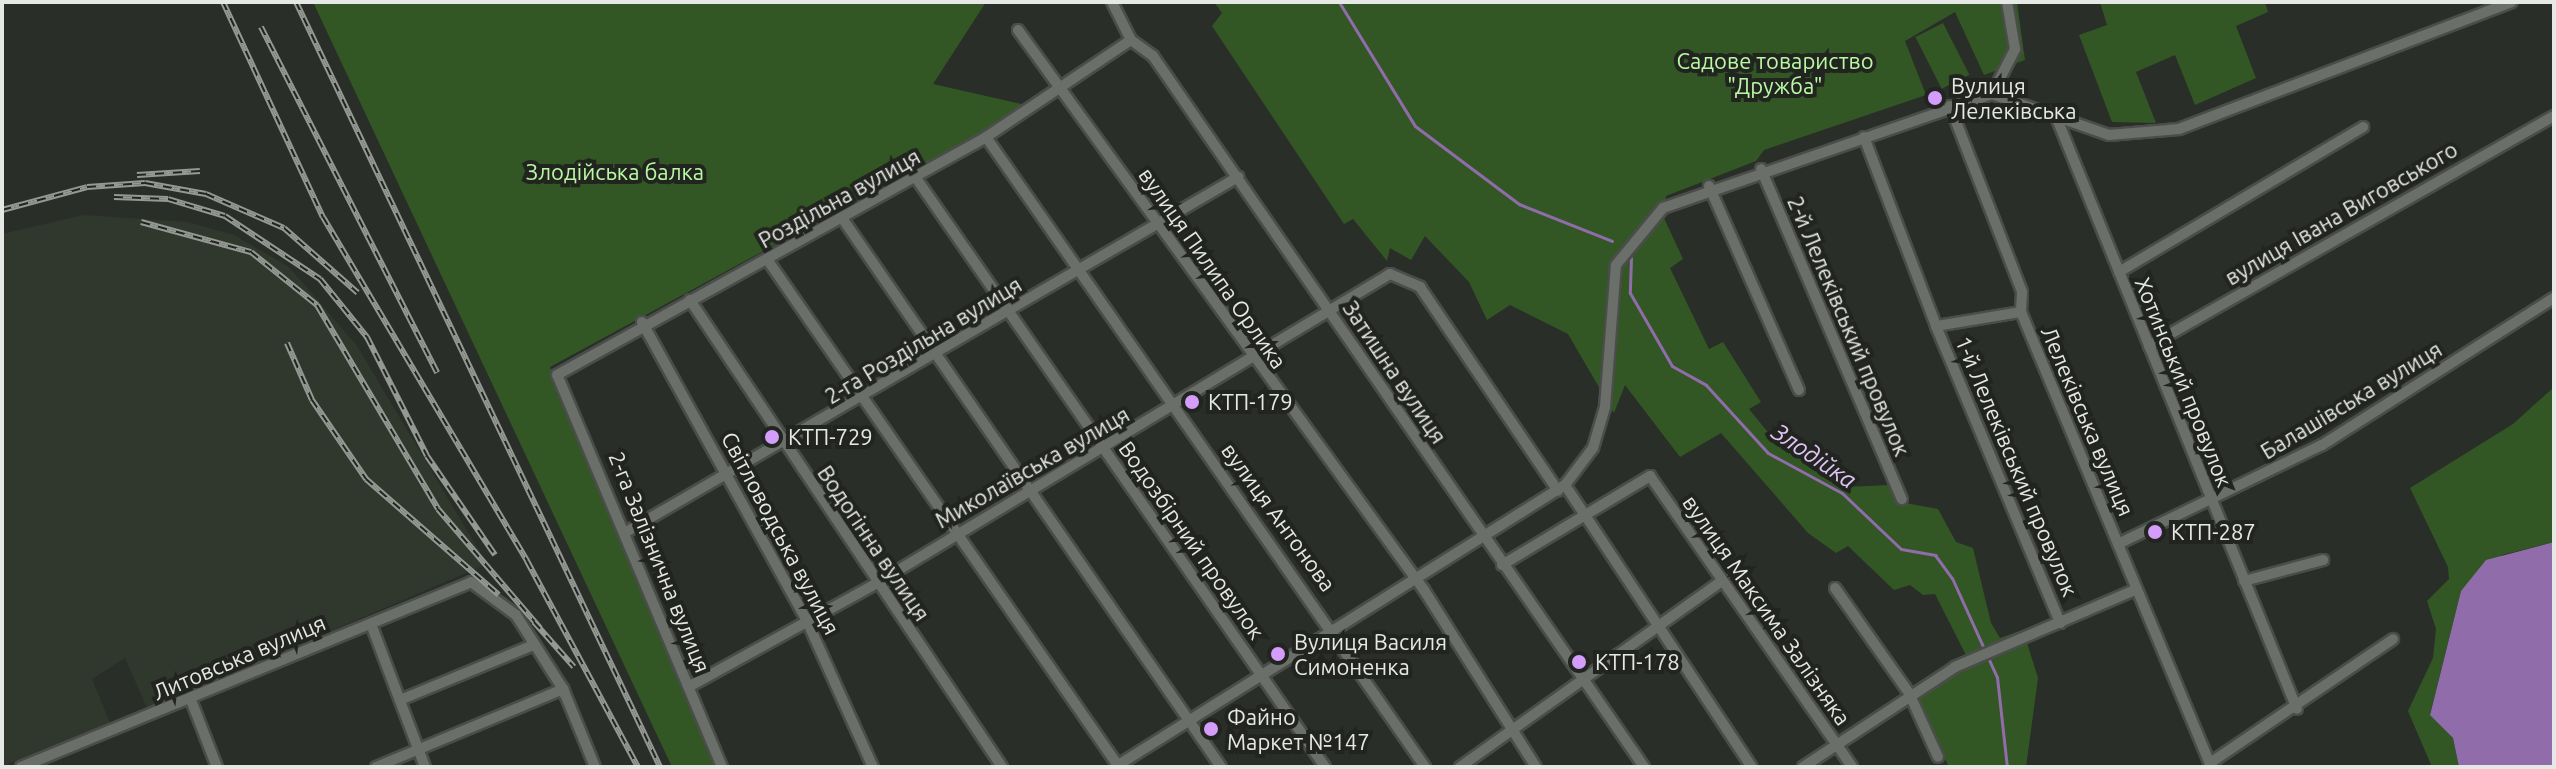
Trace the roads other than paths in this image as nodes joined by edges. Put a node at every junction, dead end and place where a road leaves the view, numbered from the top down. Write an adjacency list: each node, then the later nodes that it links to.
1 (1112, 2): 5 (street, Затишна вулиця)
2 (2007, 2): 7 (street)
3 (2512, 2): 9 (street)
4 (1018, 30): 6 (street, вулиця Пилипа Орлика)
5 (1131, 40): 6 (street, Роздільна вулиця); 15 (street, Затишна вулиця)
6 (1065, 89): 12 (street, Роздільна вулиця); 19 (street, вулиця Пилипа Орлика)
7 (1992, 94): 8 (street); 9 (street)
8 (1950, 106): 13 (street); 26 (street, Лелеківська вулиця)
9 (2055, 114): 22 (street, Хотинський провулок)
10 (2554, 116): 30 (street, вулиця Івана Виговського)
11 (2363, 127): 22 (street)
12 (986, 137): 16 (street, Роздільна вулиця); 21 (street, вулиця Антонова)
13 (1864, 137): 14 (street); 29 (street)
14 (1761, 169): 17 (street); 42 (street, 2-й Лелеківський провулок)
15 (1238, 177): 19 (street, 2-га Роздільна вулиця); 25 (street, Затишна вулиця)
16 (916, 178): 18 (street, Роздільна вулиця); 27 (street, Водозбірний провулок)
17 (1709, 186): 34 (street); 40 (street)
18 (842, 218): 20 (street, Роздільна вулиця); 31 (street)
19 (1157, 224): 21 (street, 2-га Роздільна вулиця); 32 (street, вулиця Пилипа Орлика)
20 (769, 262): 24 (street, Роздільна вулиця); 35 (street)
21 (1081, 270): 27 (street, 2-га Роздільна вулиця); 36 (street, вулиця Антонова)
22 (2119, 272): 30 (street, Хотинський провулок)
23 (2554, 298): 43 (street, Балашівська вулиця)
24 (690, 300): 28 (street, Роздільна вулиця); 37 (street, Водогінна вулиця)
25 (1330, 311): 32 (street, Миколаївська вулиця); 40 (street, Миколаївська вулиця); 47 (street, Затишна вулиця)
26 (2021, 312): 29 (street, Лелеківська вулиця); 48 (street, Лелеківська вулиця)
27 (1007, 313): 31 (street, 2-га Роздільна вулиця); 38 (street, Водозбірний провулок)
28 (642, 322): 33 (street, Роздільна вулиця); 39 (street, Світловодська вулиця)
29 (1936, 326): 58 (street, 1-й Лелеківський провулок)
30 (2149, 346): 43 (street, Хотинський провулок)
31 (938, 355): 35 (street, 2-га Роздільна вулиця); 41 (street)
32 (1253, 359): 36 (street, Миколаївська вулиця); 53 (street, вулиця Пилипа Орлика)
33 (557, 375): 45 (street, 2-га Залізнична вулиця)
34 (1799, 390)
35 (861, 402): 37 (street, 2-га Роздільна вулиця); 46 (street)
36 (1175, 406): 38 (street, Миколаївська вулиця); 60 (street, вулиця Антонова)
37 (783, 446): 39 (street, 2-га Роздільна вулиця); 54 (street, Водогінна вулиця)
38 (1103, 448): 41 (street, Миколаївська вулиця); 64 (street, Водозбірний провулок)
39 (730, 477): 45 (street, 2-га Роздільна вулиця); 57 (street, Світловодська вулиця)
40 (1561, 488): 44 (street); 47 (street)
41 (1027, 491): 46 (street, Миколаївська вулиця); 72 (street)
42 (1902, 499)
43 (2210, 500): 48 (street, Балашівська вулиця); 52 (street, Хотинський провулок)
44 (1579, 513): 50 (street); 51 (street, вулиця Максима Залізняка); 61 (street)
45 (626, 532): 66 (street, 2-га Залізнична вулиця)
46 (955, 535): 54 (street, Миколаївська вулиця); 78 (street)
47 (1485, 539): 50 (street, Затишна вулиця); 53 (street)
48 (2118, 544): 56 (street, Лелеківська вулиця)
49 (2323, 560): 52 (street)
50 (1502, 565): 65 (street, Затишна вулиця)
51 (1722, 581): 61 (street); 74 (street, вулиця Максима Залізняка)
52 (2244, 581): 71 (street, Хотинський провулок)
53 (1413, 582): 60 (street); 73 (street, вулиця Пилипа Орлика)
54 (877, 583): 57 (street, Миколаївська вулиця); 86 (street, Водогінна вулиця)
55 (1835, 588): 68 (street)
56 (2135, 590): 58 (street); 77 (street, Лелеківська вулиця)
57 (807, 621): 66 (street, Миколаївська вулиця); 85 (street, Світловодська вулиця)
58 (2060, 623): 68 (street)
59 (371, 624): 63 (street, Литовська вулиця); 69 (street, Литовська вулиця); 70 (street)
60 (1335, 629): 64 (street); 89 (street, вулиця Антонова)
61 (1655, 629): 65 (street); 93 (street)
62 (2393, 639): 71 (street)
63 (531, 646): 67 (street); 70 (street)
64 (1262, 674): 72 (street); 88 (street, Водозбірний провулок)
65 (1578, 678): 73 (street); 92 (street, Затишна вулиця)
66 (690, 686): 84 (street, 2-га Залізнична вулиця)
67 (563, 689): 75 (street); 83 (street)
68 (1909, 693): 74 (street); 76 (street)
69 (191, 700): 79 (street, Литовська вулиця); 80 (street)
70 (400, 700): 75 (street)
71 (2297, 709): 77 (street)
72 (1190, 720): 78 (street); 87 (street)
73 (1512, 730): 90 (street); 91 (street, вулиця Пилипа Орлика)
74 (1836, 744): 94 (street); 95 (street, вулиця Максима Залізняка)
75 (418, 750): 81 (street); 82 (street)
76 (1938, 757)
77 (2211, 765)
78 (1117, 766)
79 (21, 767)
80 (217, 767)
81 (376, 767)
82 (425, 767)
83 (595, 767)
84 (722, 767)
85 (873, 767)
86 (1002, 767)
87 (1221, 767)
88 (1325, 767)
89 (1425, 767)
90 (1460, 767)
91 (1536, 767)
92 (1644, 767)
93 (1752, 767)
94 (1803, 767)
95 (1852, 767)

